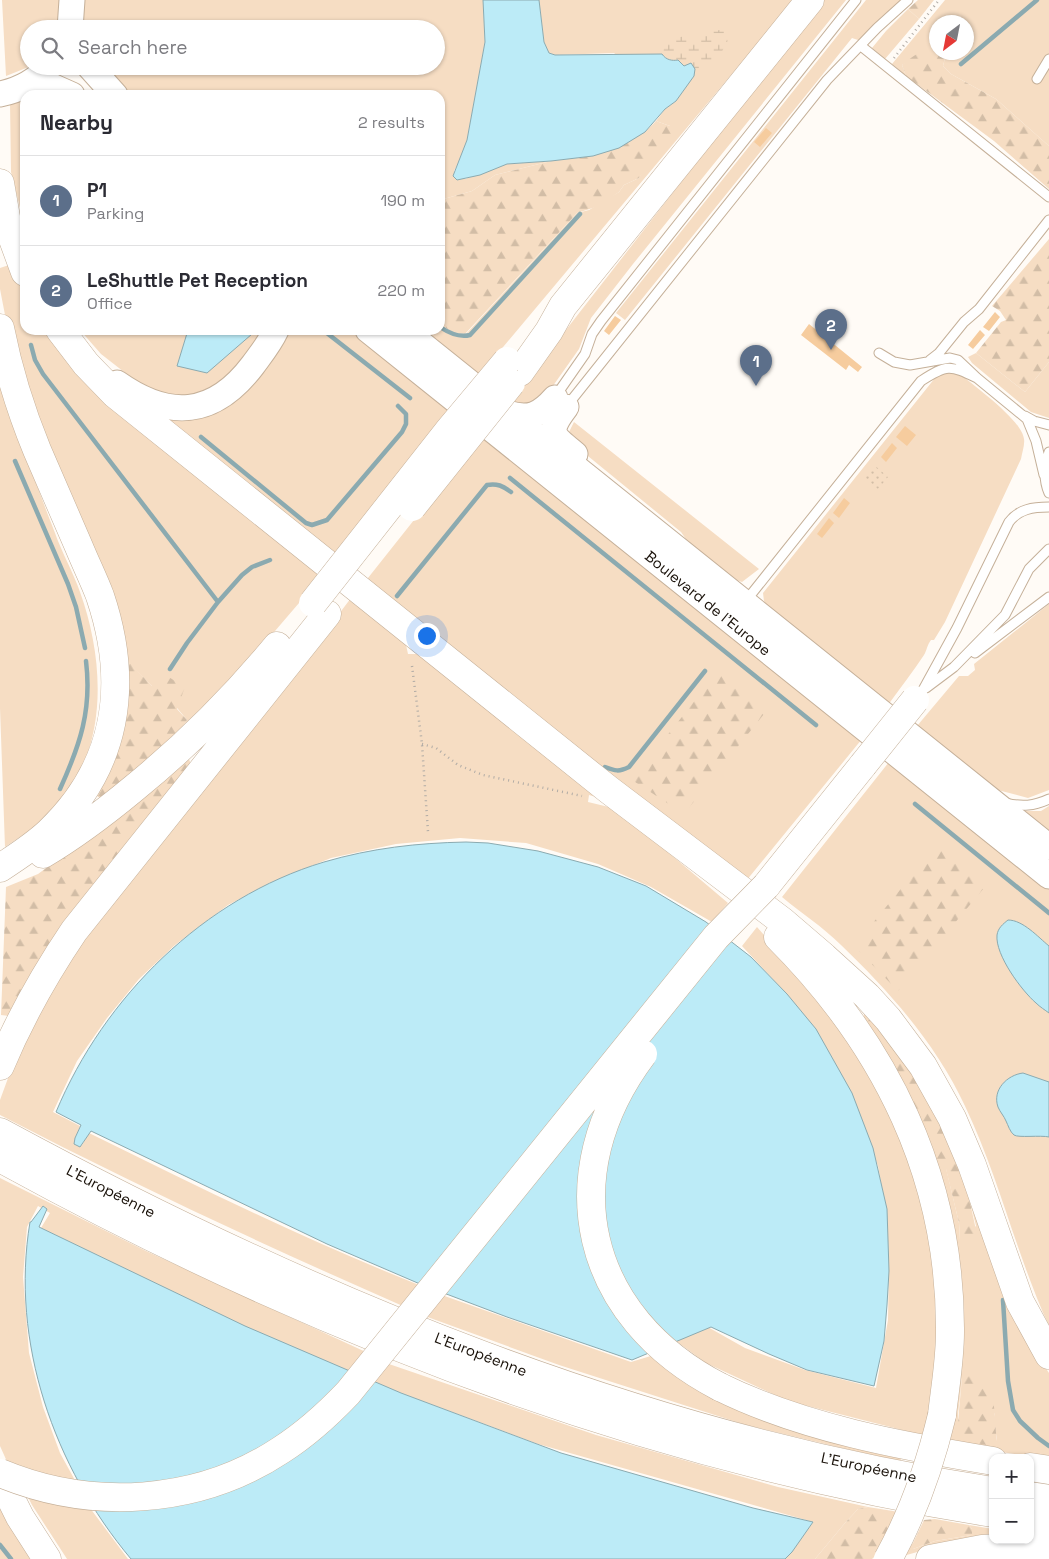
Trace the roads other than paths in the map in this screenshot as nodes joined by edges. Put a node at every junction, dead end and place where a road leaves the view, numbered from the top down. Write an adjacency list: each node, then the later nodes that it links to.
1 (72, 0): 5 (main road)
2 (810, 0): 38 (highway, bridge)
3 (856, 0): 26 (lane)
4 (908, 0): 6 (lane)
5 (71, 20)
6 (862, 46): 15 (lane); 26 (lane)
7 (1049, 59): 10 (lane)
8 (41, 75): 11 (main road)
9 (97, 75): 13 (main road)
10 (1037, 79)
11 (15, 89): 12 (main road)
12 (61, 90)
13 (111, 90)
14 (0, 183): 17 (highway)
15 (1049, 197)
16 (1049, 220): 24 (lane)
17 (20, 258)
18 (0, 328): 45 (highway)
19 (273, 335): 22 (main road)
20 (374, 335): 47 (main road, Boulevard de l'Europe)
21 (410, 335): 27 (main road, Boulevard de l'Europe)
22 (66, 339): 41 (highway)
23 (879, 353): 24 (lane)
24 (927, 362): 25 (lane)
25 (977, 378): 28 (lane); 37 (lane)
26 (560, 402): 27 (main road); 35 (main road)
27 (507, 413): 35 (main road, Boulevard de l'Europe)
28 (1022, 415): 29 (lane); 31 (lane)
29 (1049, 425)
30 (1049, 452): 31 (lane)
31 (1044, 475): 32 (lane)
32 (1049, 493)
33 (1049, 507): 40 (lane)
34 (1049, 549): 39 (lane)
35 (694, 563): 37 (main road, Boulevard de l'Europe)
36 (1049, 597): 39 (lane)
37 (744, 603): 42 (main road, Boulevard de l'Europe)
38 (320, 608): 46 (highway); 49 (highway)
39 (954, 667): 40 (lane)
40 (919, 695): 48 (highway, bridge)
41 (598, 793): 52 (highway); 66 (highway, bridge)
42 (987, 797): 43 (lane); 44 (main road, Boulevard de l'Europe)
43 (1049, 799)
44 (1049, 847)
45 (0, 868)
46 (0, 875)
47 (1049, 876)
48 (766, 886): 53 (highway, bridge); 56 (highway, bridge)
49 (0, 1066)
50 (0, 1132): 57 (highway, L'Européenne)
51 (0, 1158): 60 (highway, L'Européenne)
52 (1049, 1355)
53 (989, 1460)
54 (1034, 1468): 55 (highway)
55 (1049, 1470)
56 (0, 1475): 65 (highway)
57 (989, 1490)
58 (1034, 1497): 59 (highway)
59 (1049, 1499)
60 (989, 1513)
61 (1034, 1519): 62 (highway)
62 (1049, 1521)
63 (1049, 1545): 64 (highway)
64 (997, 1553): 67 (highway)
65 (46, 1559)
66 (888, 1559)
67 (930, 1559)

